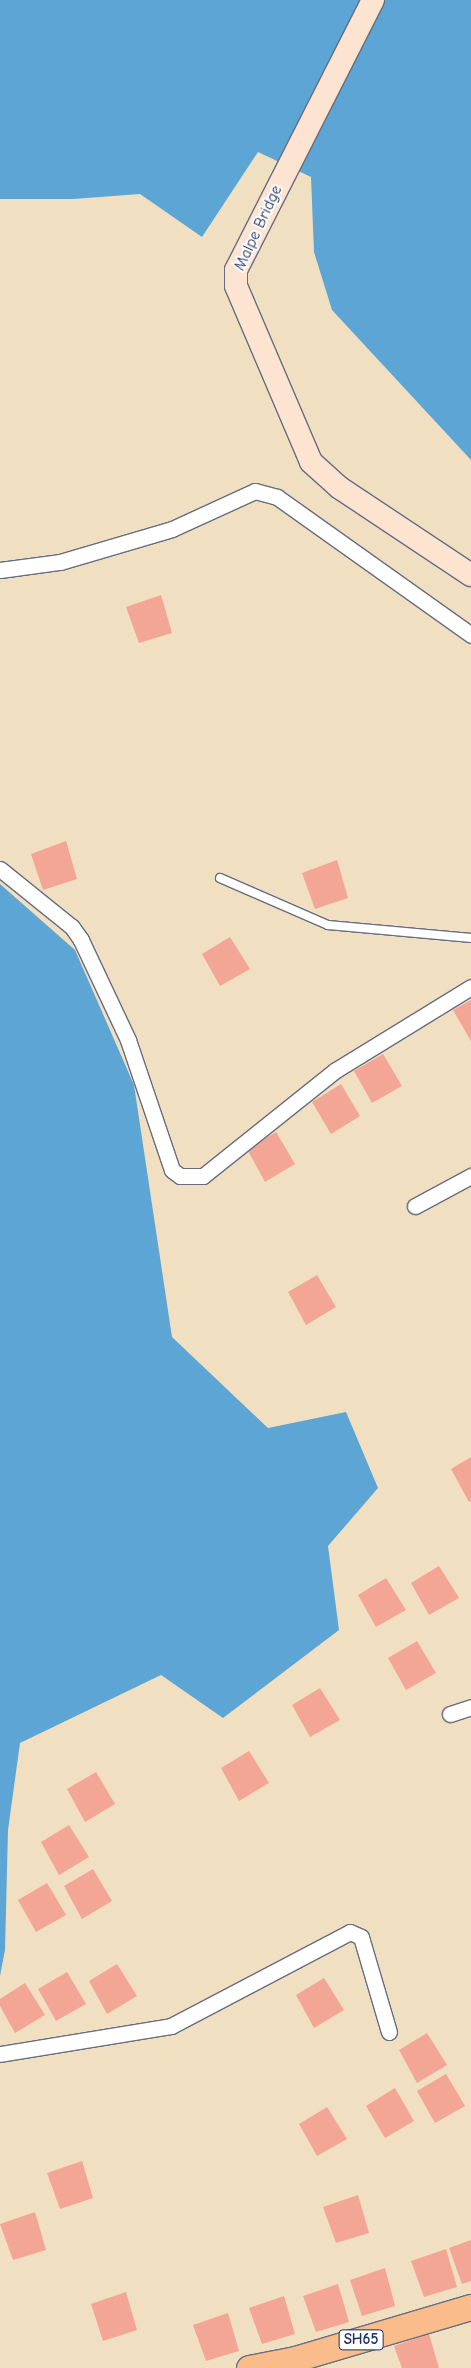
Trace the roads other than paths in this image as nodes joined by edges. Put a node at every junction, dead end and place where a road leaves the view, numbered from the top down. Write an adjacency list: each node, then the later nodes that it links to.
1 (373, 0): 3 (street, Malpe Bridge)
2 (0, 570): 4 (street)
3 (471, 575)
4 (471, 636)
5 (0, 869): 8 (street)
6 (220, 878): 7 (lane)
7 (471, 938)
8 (471, 987)
9 (471, 1176): 10 (street)
10 (415, 1206)
11 (471, 1708): 12 (street)
12 (450, 1714)
13 (389, 2032): 14 (street)
14 (0, 2054)
15 (471, 2307): 16 (main road, SH65)
16 (281, 2365): 17 (main road, SH65)
17 (249, 2368)

